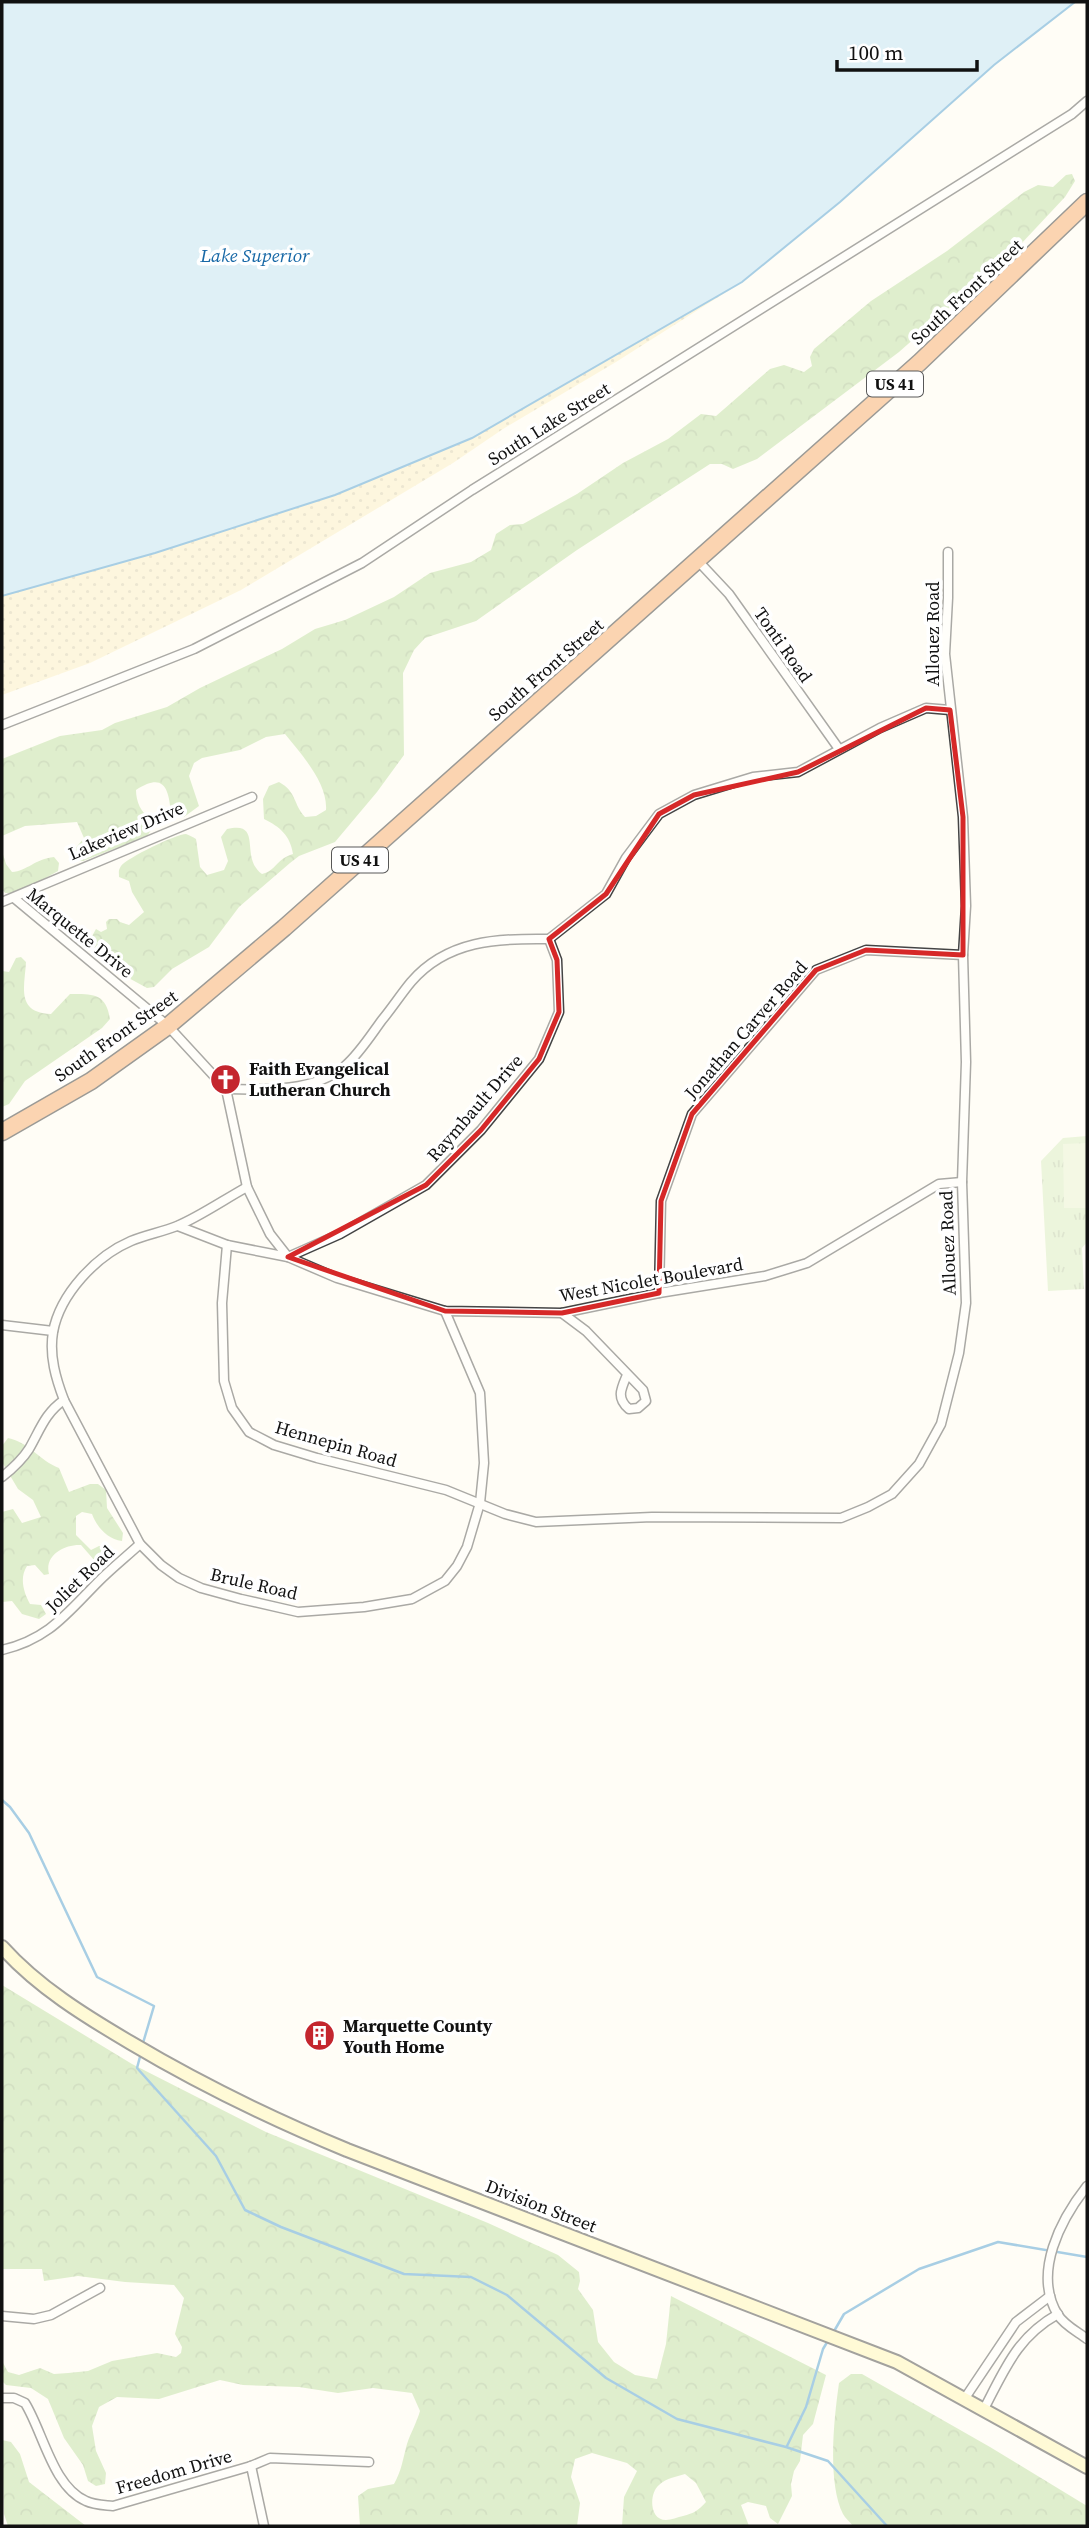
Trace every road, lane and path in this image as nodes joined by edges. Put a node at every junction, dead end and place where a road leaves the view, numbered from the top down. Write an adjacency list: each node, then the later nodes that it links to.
1 (1087, 101): 6 (street, South Lake Street)
2 (1087, 202): 4 (highway, South Front Street / US 41)
3 (948, 552): 5 (street, Allouez Road)
4 (699, 562): 7 (street, Tonti Road); 13 (highway, South Front Street / US 41)
5 (950, 710): 7 (street); 12 (street, Allouez Road)
6 (2, 725)
7 (839, 749): 11 (street)
8 (252, 797): 9 (street, Lakeview Drive)
9 (14, 898): 10 (street, Marquette Drive); 13 (street, Marquette Drive)
10 (2, 902)
11 (549, 939): 14 (street); 20 (street, Raymbault Drive)
12 (963, 955): 16 (street, Allouez Road); 21 (street, Jonathan Carver Road)
13 (168, 1026): 14 (street, Marquette Drive); 15 (highway, South Front Street / US 41)
14 (226, 1089): 17 (street)
15 (2, 1132)
16 (962, 1182): 21 (street, West Nicolet Boulevard); 29 (street, Allouez Road)
17 (247, 1187): 18 (street); 20 (street)
18 (178, 1226): 19 (street, West Nicolet Boulevard); 25 (street)
19 (227, 1245): 20 (street, West Nicolet Boulevard); 29 (street, Hennepin Road)
20 (288, 1257): 22 (street, West Nicolet Boulevard)
21 (659, 1293): 23 (street, West Nicolet Boulevard)
22 (445, 1311): 23 (street, West Nicolet Boulevard); 29 (street, Brule Road)
23 (562, 1313): 26 (street)
24 (2, 1325): 25 (street)
25 (53, 1331): 27 (street, Brule Road)
26 (628, 1375)
27 (64, 1400): 28 (street); 30 (street, Brule Road)
28 (2, 1477)
29 (480, 1503): 30 (street, Brule Road)
30 (140, 1544): 31 (street, Joliet Road)
31 (2, 1650)
32 (2, 1947): 40 (street, Division Street)
33 (1087, 2186): 35 (street)
34 (100, 2288): 37 (street)
35 (1050, 2296): 36 (street); 40 (street)
36 (1058, 2314): 38 (street); 41 (street)
37 (2, 2316)
38 (1087, 2339)
39 (2, 2398): 43 (street, Freedom Drive)
40 (965, 2398): 41 (street, Division Street)
41 (984, 2409): 44 (street, Division Street)
42 (369, 2462): 43 (street, Freedom Drive)
43 (251, 2466): 45 (street)
44 (1087, 2467)
45 (264, 2526)

